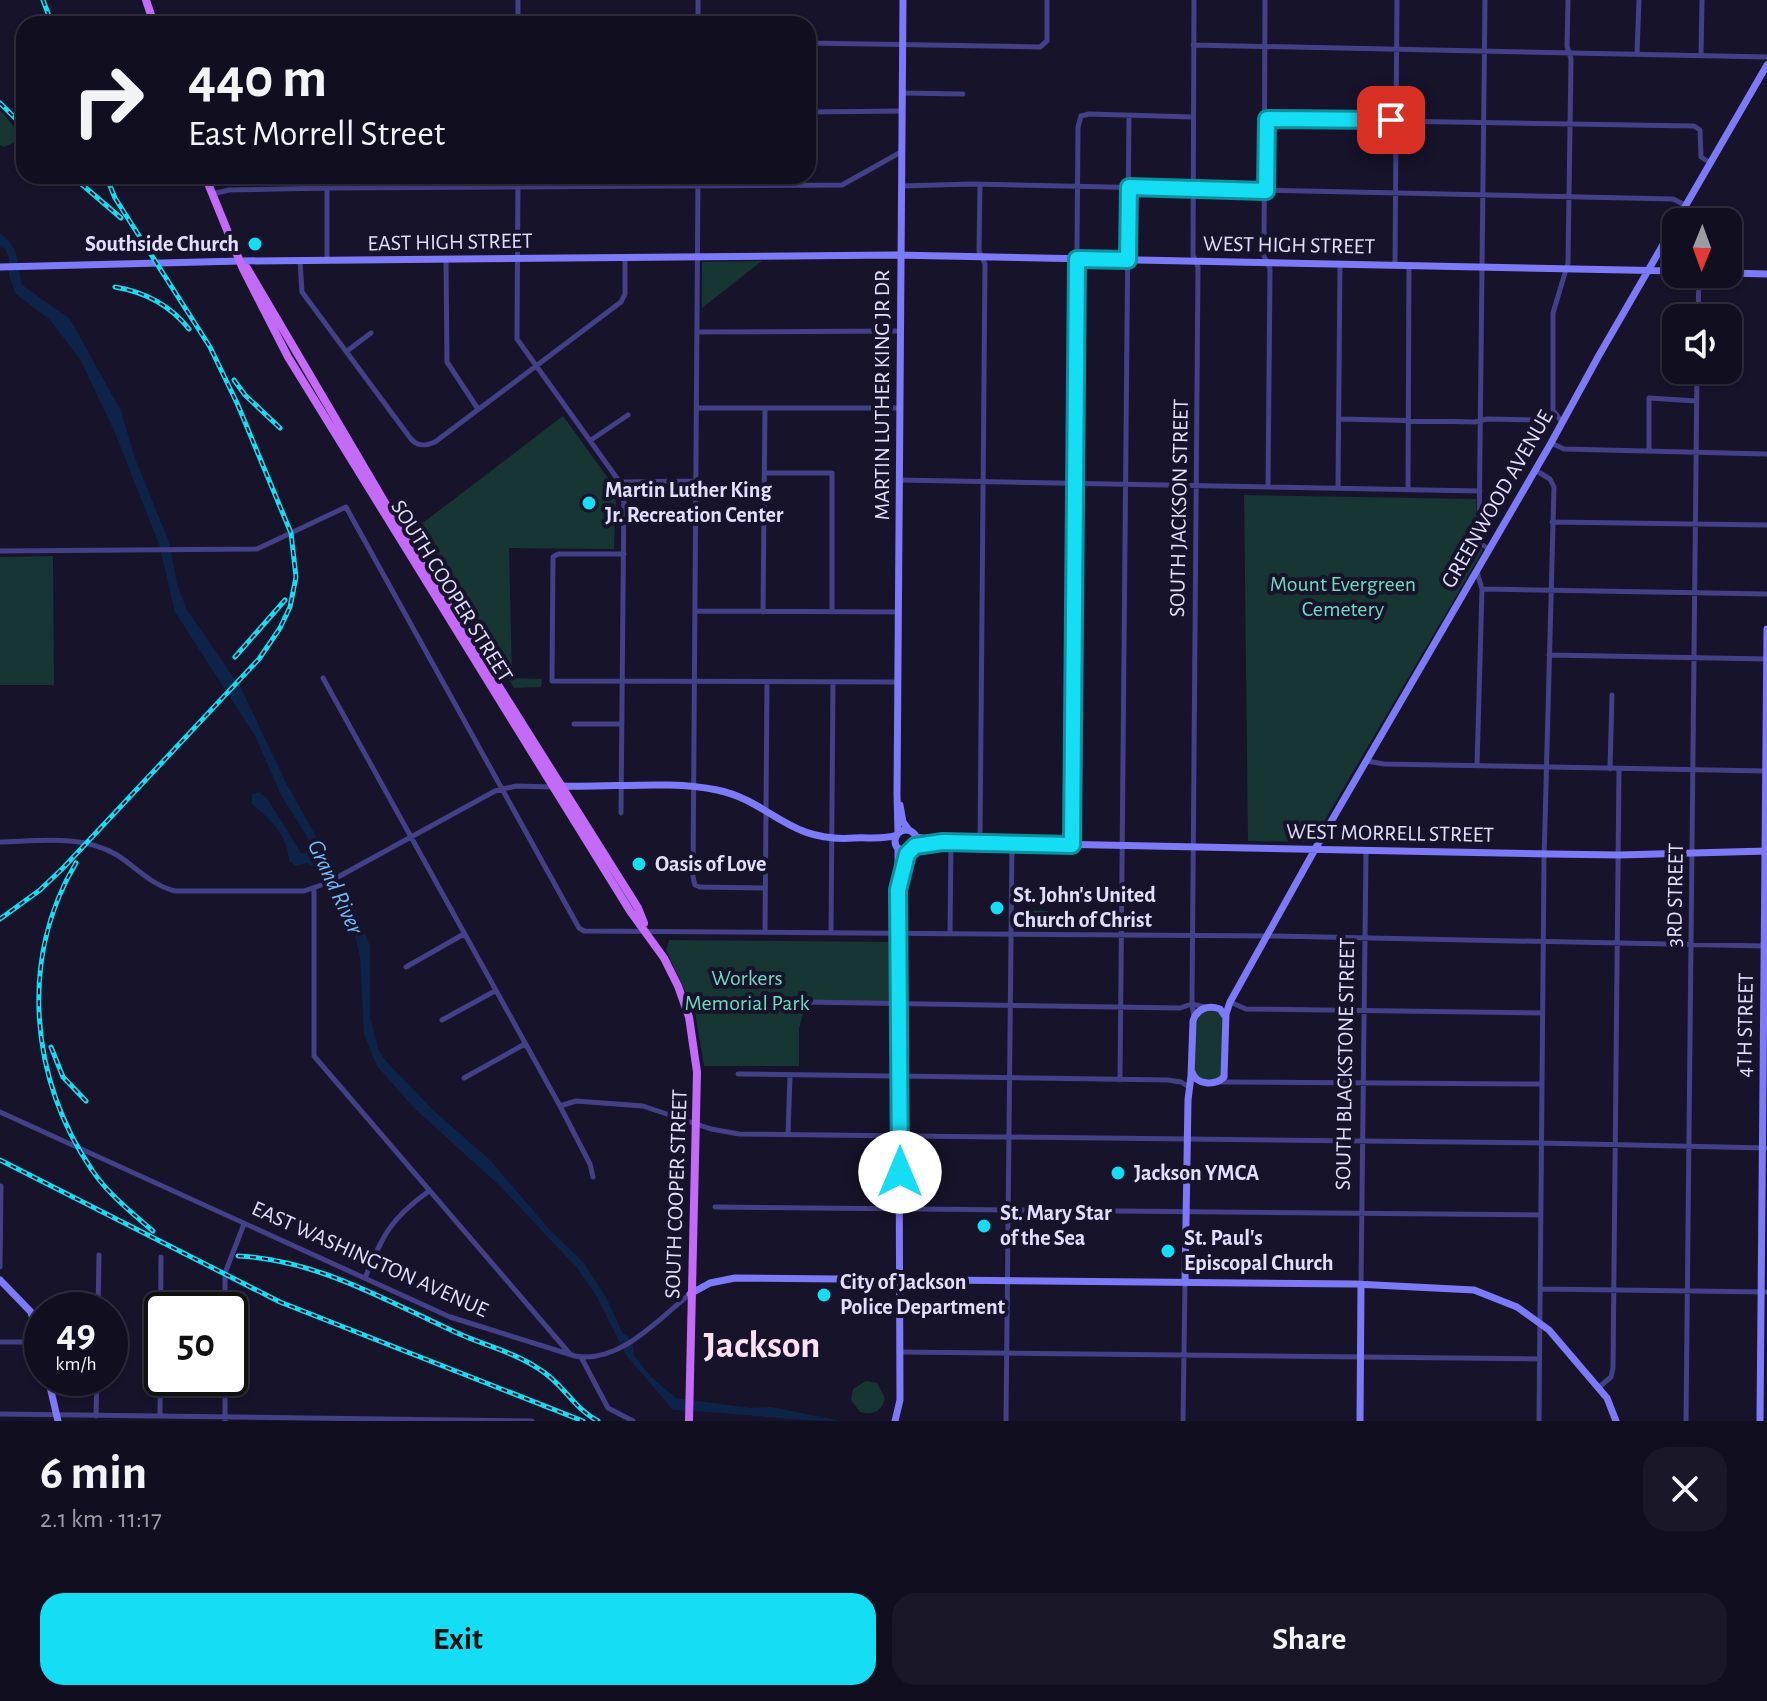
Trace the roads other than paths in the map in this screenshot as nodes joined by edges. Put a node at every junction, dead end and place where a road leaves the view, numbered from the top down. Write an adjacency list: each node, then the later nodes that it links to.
1 (903, 0): 11 (street, MARTIN LUTHER KING JR DR)
2 (1047, 0): 11 (street)
3 (1194, 0): 12 (street, SOUTH JACKSON STREET)
4 (1265, 0): 13 (street)
5 (1397, 0): 14 (street)
6 (1485, 0): 15 (street)
7 (1568, 0): 16 (street)
8 (1639, 0): 17 (street)
9 (1702, 0): 18 (street)
10 (816, 43): 11 (street)
11 (902, 43): 21 (street, MARTIN LUTHER KING JR DR)
12 (1193, 45): 13 (street); 26 (street, SOUTH JACKSON STREET)
13 (1266, 47): 14 (street); 27 (street)
14 (1397, 48): 15 (street); 28 (street)
15 (1485, 50): 16 (street); 29 (street)
16 (1569, 52): 17 (street); 30 (street)
17 (1637, 53): 18 (street)
18 (1701, 55): 19 (street)
19 (1767, 57)
20 (1767, 65): 32 (street, GREENWOOD AVENUE)
21 (901, 93): 22 (street); 23 (street, MARTIN LUTHER KING JR DR)
22 (963, 94)
23 (901, 111): 24 (street); 31 (street, MARTIN LUTHER KING JR DR)
24 (816, 112)
25 (1129, 116): 26 (street); 38 (street); 39 (street)
26 (1193, 117): 41 (street, SOUTH JACKSON STREET)
27 (1267, 119): 28 (street); 42 (street)
28 (1397, 121): 29 (street); 43 (street)
29 (1484, 122): 30 (street); 45 (street)
30 (1571, 124): 32 (street); 46 (street)
31 (901, 152): 34 (street); 36 (street, MARTIN LUTHER KING JR DR)
32 (1709, 162): 47 (street, GREENWOOD AVENUE)
33 (208, 184): 44 (main road, SOUTH COOPER STREET)
34 (698, 185): 37 (street); 51 (street)
35 (980, 185): 36 (street); 38 (street); 49 (street)
36 (901, 186): 48 (street, MARTIN LUTHER KING JR DR)
37 (518, 187): 40 (street); 52 (street)
38 (1077, 187): 39 (street); 53 (street)
39 (1129, 187): 41 (street); 55 (street)
40 (327, 188): 44 (street); 58 (street)
41 (1193, 189): 42 (street); 59 (street, SOUTH JACKSON STREET)
42 (1266, 191): 43 (street); 60 (street)
43 (1396, 193): 45 (street); 62 (street)
44 (212, 194): 56 (main road, SOUTH COOPER STREET)
45 (1484, 194): 46 (street); 65 (street)
46 (1569, 197): 47 (street); 66 (street)
47 (1685, 205): 67 (street, GREENWOOD AVENUE)
48 (901, 255): 49 (street, WEST HIGH STREET); 51 (street, EAST HIGH STREET); 71 (street, MARTIN LUTHER KING JR DR)
49 (982, 257): 53 (street, WEST HIGH STREET); 97 (street)
50 (625, 258): 51 (street, EAST HIGH STREET); 52 (street, EAST HIGH STREET); 75 (street)
51 (698, 258): 72 (street)
52 (518, 259): 54 (street, EAST HIGH STREET); 75 (street)
53 (1077, 259): 55 (street, WEST HIGH STREET); 99 (street)
54 (446, 260): 58 (street, EAST HIGH STREET); 81 (street)
55 (1128, 260): 59 (street, WEST HIGH STREET); 100 (street)
56 (241, 261): 57 (street, EAST HIGH STREET); 64 (street, EAST HIGH STREET); 142 (main road, SOUTH COOPER STREET)
57 (300, 261): 58 (street, EAST HIGH STREET); 74 (street)
58 (327, 261)
59 (1196, 261): 60 (street, WEST HIGH STREET); 101 (street, SOUTH JACKSON STREET)
60 (1267, 262): 61 (street, WEST HIGH STREET); 102 (street)
61 (1340, 264): 62 (street, WEST HIGH STREET); 83 (street)
62 (1395, 265): 63 (street, WEST HIGH STREET)
63 (1409, 265): 65 (street, WEST HIGH STREET); 86 (street)
64 (0, 267)
65 (1482, 267): 66 (street, WEST HIGH STREET); 84 (street)
66 (1566, 269): 67 (street, WEST HIGH STREET); 87 (street)
67 (1648, 270): 68 (street, WEST HIGH STREET); 87 (street, GREENWOOD AVENUE)
68 (1662, 270)
69 (1742, 273): 70 (street)
70 (1767, 274)
71 (900, 331): 72 (street); 80 (street, MARTIN LUTHER KING JR DR)
72 (698, 332): 78 (street)
73 (371, 333): 74 (street)
74 (347, 351): 81 (street)
75 (536, 365): 81 (street); 88 (street)
76 (1697, 384): 77 (street, 3RD STREET)
77 (1696, 401): 90 (street); 91 (street, 3RD STREET)
78 (698, 408): 79 (street); 96 (street)
79 (765, 408): 80 (street); 94 (street)
80 (900, 408): 95 (street, MARTIN LUTHER KING JR DR)
81 (478, 409)
82 (628, 415): 88 (street)
83 (1339, 419): 86 (street); 103 (street)
84 (1480, 420): 85 (street); 86 (street); 105 (street)
85 (1542, 420)
86 (1409, 421): 104 (street)
87 (1562, 422): 89 (street, GREENWOOD AVENUE)
88 (591, 440): 98 (street)
89 (1551, 443): 90 (street); 93 (street, GREENWOOD AVENUE)
90 (1649, 451): 91 (street)
91 (1696, 452): 92 (street); 107 (street, 3RD STREET)
92 (1767, 454)
93 (1535, 470): 106 (street); 109 (street, GREENWOOD AVENUE)
94 (765, 473): 118 (street); 119 (street)
95 (899, 480): 97 (street); 120 (street, MARTIN LUTHER KING JR DR)
96 (697, 481): 98 (street); 117 (street)
97 (983, 481): 99 (street); 155 (street)
98 (622, 482): 111 (street)
99 (1076, 483): 100 (street); 157 (street)
100 (1127, 484): 101 (street); 158 (street)
101 (1197, 486): 102 (street); 159 (street, SOUTH JACKSON STREET)
102 (1268, 487): 103 (street)
103 (1338, 488): 104 (street)
104 (1408, 489): 105 (street)
105 (1480, 491): 109 (street)
106 (1552, 522): 107 (street); 114 (street)
107 (1696, 524): 108 (street); 115 (street, 3RD STREET)
108 (1767, 525)
109 (1489, 549): 112 (street, GREENWOOD AVENUE)
110 (0, 551): 145 (street)
111 (624, 554): 130 (street); 130 (street)
112 (1477, 571): 113 (street); 135 (street, GREENWOOD AVENUE)
113 (1482, 589): 114 (street); 136 (street)
114 (1551, 591): 115 (street); 122 (street)
115 (1695, 593): 116 (street); 123 (street, 3RD STREET)
116 (1767, 594)
117 (697, 611): 119 (street); 126 (street)
118 (832, 611): 119 (street); 120 (street)
119 (763, 612)
120 (899, 612): 129 (street, MARTIN LUTHER KING JR DR)
121 (1767, 632): 124 (street, 4TH STREET)
122 (1549, 655): 123 (street); 137 (street)
123 (1695, 658): 124 (street); 140 (street, 3RD STREET)
124 (1767, 659): 132 (street, 4TH STREET)
125 (323, 678): 149 (street)
126 (695, 682): 127 (street); 130 (street); 144 (street)
127 (767, 682): 128 (street); 148 (street)
128 (833, 682): 129 (street); 150 (street)
129 (898, 682): 146 (street, MARTIN LUTHER KING JR DR)
130 (623, 683): 134 (street)
131 (1612, 695): 138 (street)
132 (1766, 707): 141 (street, 4TH STREET)
133 (574, 724): 134 (street)
134 (622, 724): 143 (street)
135 (1367, 761): 136 (street); 160 (street, GREENWOOD AVENUE)
136 (1477, 766): 137 (street)
137 (1546, 768): 138 (street); 163 (street)
138 (1610, 769): 139 (street)
139 (1619, 769): 140 (street); 165 (street)
140 (1692, 771): 141 (street); 164 (street, 3RD STREET)
141 (1766, 777): 162 (street, 4TH STREET)
142 (557, 786): 143 (street, WEST MORRELL STREET); 145 (street); 170 (main road, SOUTH COOPER STREET)
143 (622, 787): 144 (street, WEST MORRELL STREET); 147 (street)
144 (694, 787): 148 (street, WEST MORRELL STREET); 166 (street)
145 (501, 789): 149 (street); 170 (street)
146 (898, 791): 151 (street, MARTIN LUTHER KING JR DR); 152 (street, MARTIN LUTHER KING JR DR)
147 (621, 813)
148 (767, 814): 150 (street, WEST MORRELL STREET); 166 (street)
149 (410, 837): 167 (street); 175 (street)
150 (832, 838): 151 (street, WEST MORRELL STREET); 172 (street)
151 (897, 840): 152 (street, WEST MORRELL STREET); 152 (street); 168 (street, MARTIN LUTHER KING JR DR)
152 (912, 841): 154 (street, WEST MORRELL STREET); 168 (street, MARTIN LUTHER KING JR DR)
153 (0, 842): 167 (street)
154 (947, 842): 155 (street, WEST MORRELL STREET); 174 (street)
155 (980, 843): 156 (street, WEST MORRELL STREET)
156 (1012, 843): 157 (street, WEST MORRELL STREET); 176 (street)
157 (1072, 845): 158 (street, WEST MORRELL STREET)
158 (1124, 846): 159 (street, WEST MORRELL STREET); 177 (street)
159 (1193, 847): 160 (street, WEST MORRELL STREET); 178 (street, SOUTH JACKSON STREET)
160 (1315, 849): 161 (street, WEST MORRELL STREET); 179 (street, GREENWOOD AVENUE)
161 (1366, 850): 163 (street, WEST MORRELL STREET); 180 (street, SOUTH BLACKSTONE STREET)
162 (1766, 851): 164 (street, WEST MORRELL STREET); 169 (street, 4TH STREET)
163 (1544, 854): 165 (street, WEST MORRELL STREET); 181 (street)
164 (1692, 854): 165 (street, WEST MORRELL STREET); 183 (street, 3RD STREET)
165 (1619, 855): 182 (street)
166 (765, 888): 171 (street)
167 (314, 889): 228 (street)
168 (898, 890): 173 (street, MARTIN LUTHER KING JR DR)
169 (1766, 916): 184 (street, 4TH STREET)
170 (647, 931): 171 (street); 216 (main road, SOUTH COOPER STREET)
171 (765, 932): 172 (street)
172 (831, 932): 173 (street)
173 (899, 932): 174 (street); 189 (street, MARTIN LUTHER KING JR DR)
174 (950, 933): 176 (street)
175 (464, 934): 185 (street); 186 (street)
176 (1012, 934): 177 (street); 191 (street)
177 (1123, 935): 178 (street); 192 (street)
178 (1192, 936): 179 (street); 190 (street, SOUTH JACKSON STREET)
179 (1267, 936): 180 (street); 188 (street, GREENWOOD AVENUE)
180 (1365, 938): 181 (street); 195 (street, SOUTH BLACKSTONE STREET)
181 (1543, 941): 182 (street); 196 (street)
182 (1617, 943): 183 (street); 223 (street)
183 (1691, 944): 184 (street); 224 (street, 3RD STREET)
184 (1764, 946): 225 (street, 4TH STREET)
185 (406, 967)
186 (495, 991): 199 (street); 200 (street)
187 (804, 1002): 189 (street)
188 (1230, 1002): 194 (street); 195 (street); 198 (street, GREENWOOD AVENUE)
189 (899, 1004): 191 (street); 205 (street, MARTIN LUTHER KING JR DR)
190 (1192, 1004): 192 (street); 193 (street); 197 (street, SOUTH JACKSON STREET)
191 (1011, 1007): 192 (street); 208 (street)
192 (1121, 1008): 209 (street)
193 (1206, 1008): 194 (street); 197 (street)
194 (1216, 1008): 198 (street)
195 (1365, 1011): 196 (street); 211 (street, SOUTH BLACKSTONE STREET)
196 (1543, 1013): 212 (street)
197 (1194, 1017): 201 (street, SOUTH JACKSON STREET)
198 (1226, 1018): 207 (street, GREENWOOD AVENUE)
199 (442, 1020)
200 (525, 1044): 206 (street); 214 (street)
201 (1192, 1072): 210 (street); 213 (street, SOUTH JACKSON STREET)
202 (738, 1074): 203 (street)
203 (790, 1076): 204 (street); 217 (street)
204 (890, 1076)
205 (899, 1076): 208 (street); 218 (street, MARTIN LUTHER KING JR DR)
206 (464, 1078)
207 (1228, 1078): 210 (street); 211 (street)
208 (1010, 1079): 209 (street); 219 (street)
209 (1120, 1080): 213 (street)
210 (1200, 1082): 213 (street)
211 (1364, 1082): 212 (street); 221 (street, SOUTH BLACKSTONE STREET)
212 (1542, 1084): 222 (street)
213 (1189, 1087): 220 (street, SOUTH JACKSON STREET)
214 (560, 1106): 216 (street); 226 (street)
215 (0, 1112): 235 (street, EAST WASHINGTON AVENUE)
216 (697, 1124): 217 (street); 251 (main road, SOUTH COOPER STREET)
217 (788, 1134): 218 (street)
218 (900, 1136): 219 (street); 230 (street, MARTIN LUTHER KING JR DR)
219 (1009, 1137): 220 (street); 231 (street)
220 (1187, 1139): 221 (street); 232 (street, SOUTH JACKSON STREET)
221 (1363, 1141): 222 (street); 233 (street, SOUTH BLACKSTONE STREET)
222 (1541, 1143): 223 (street); 234 (street)
223 (1615, 1145): 224 (street); 246 (street)
224 (1689, 1146): 225 (street); 247 (street, 3RD STREET)
225 (1765, 1148): 250 (street, 4TH STREET)
226 (593, 1177)
227 (1, 1186): 238 (street)
228 (429, 1191): 239 (street); 258 (street)
229 (715, 1207): 230 (street)
230 (900, 1207): 231 (street); 241 (street, MARTIN LUTHER KING JR DR)
231 (1009, 1208): 232 (street); 242 (street)
232 (1186, 1211): 233 (street); 243 (street, SOUTH JACKSON STREET)
233 (1362, 1213): 234 (street); 244 (street, SOUTH BLACKSTONE STREET)
234 (1541, 1215): 245 (street)
235 (244, 1224): 239 (street, EAST WASHINGTON AVENUE); 249 (street)
236 (99, 1255): 248 (street)
237 (161, 1257): 269 (street)
238 (0, 1267)
239 (365, 1278): 258 (street, EAST WASHINGTON AVENUE)
240 (0, 1280): 252 (street)
241 (900, 1280): 242 (street, EAST WASHINGTON AVENUE); 251 (street, EAST WASHINGTON AVENUE); 256 (street, MARTIN LUTHER KING JR DR)
242 (1008, 1281): 243 (street, EAST WASHINGTON AVENUE); 257 (street)
243 (1185, 1283): 244 (street, EAST WASHINGTON AVENUE); 259 (street, SOUTH JACKSON STREET)
244 (1361, 1285): 253 (street, EAST WASHINGTON AVENUE); 261 (street, SOUTH BLACKSTONE STREET)
245 (1541, 1289): 246 (street); 253 (street)
246 (1614, 1290): 247 (street); 263 (street)
247 (1688, 1291): 250 (street); 284 (street, 3RD STREET)
248 (98, 1292)
249 (225, 1292)
250 (1764, 1292): 285 (street, 4TH STREET)
251 (690, 1294): 260 (street, EAST WASHINGTON AVENUE); 270 (main road, SOUTH COOPER STREET)
252 (24, 1305)
253 (1540, 1322): 262 (street); 263 (street, EAST WASHINGTON AVENUE)
254 (0, 1342): 255 (street)
255 (24, 1342)
256 (900, 1352): 257 (street); 278 (street, MARTIN LUTHER KING JR DR)
257 (1006, 1353): 259 (street); 279 (street)
258 (570, 1355): 260 (street, EAST WASHINGTON AVENUE)
259 (1184, 1355): 261 (street); 280 (street, SOUTH JACKSON STREET)
260 (581, 1357): 277 (street)
261 (1360, 1357): 262 (street); 281 (street, SOUTH BLACKSTONE STREET)
262 (1539, 1359): 282 (street)
263 (1598, 1388): 283 (street, EAST WASHINGTON AVENUE)
264 (52, 1396): 271 (street)
265 (97, 1396): 268 (street)
266 (225, 1396): 272 (street)
267 (0, 1414): 271 (street)
268 (96, 1416): 269 (street); 271 (street)
269 (160, 1416): 272 (street)
270 (688, 1417)
271 (58, 1418)
272 (225, 1419): 273 (street)
273 (330, 1420): 274 (street)
274 (401, 1420): 275 (street)
275 (471, 1421): 276 (street)
276 (532, 1421)
277 (633, 1421)
278 (895, 1421)
279 (1006, 1421)
280 (1183, 1421)
281 (1360, 1421)
282 (1539, 1421)
283 (1616, 1421)
284 (1686, 1421)
285 (1760, 1421)

